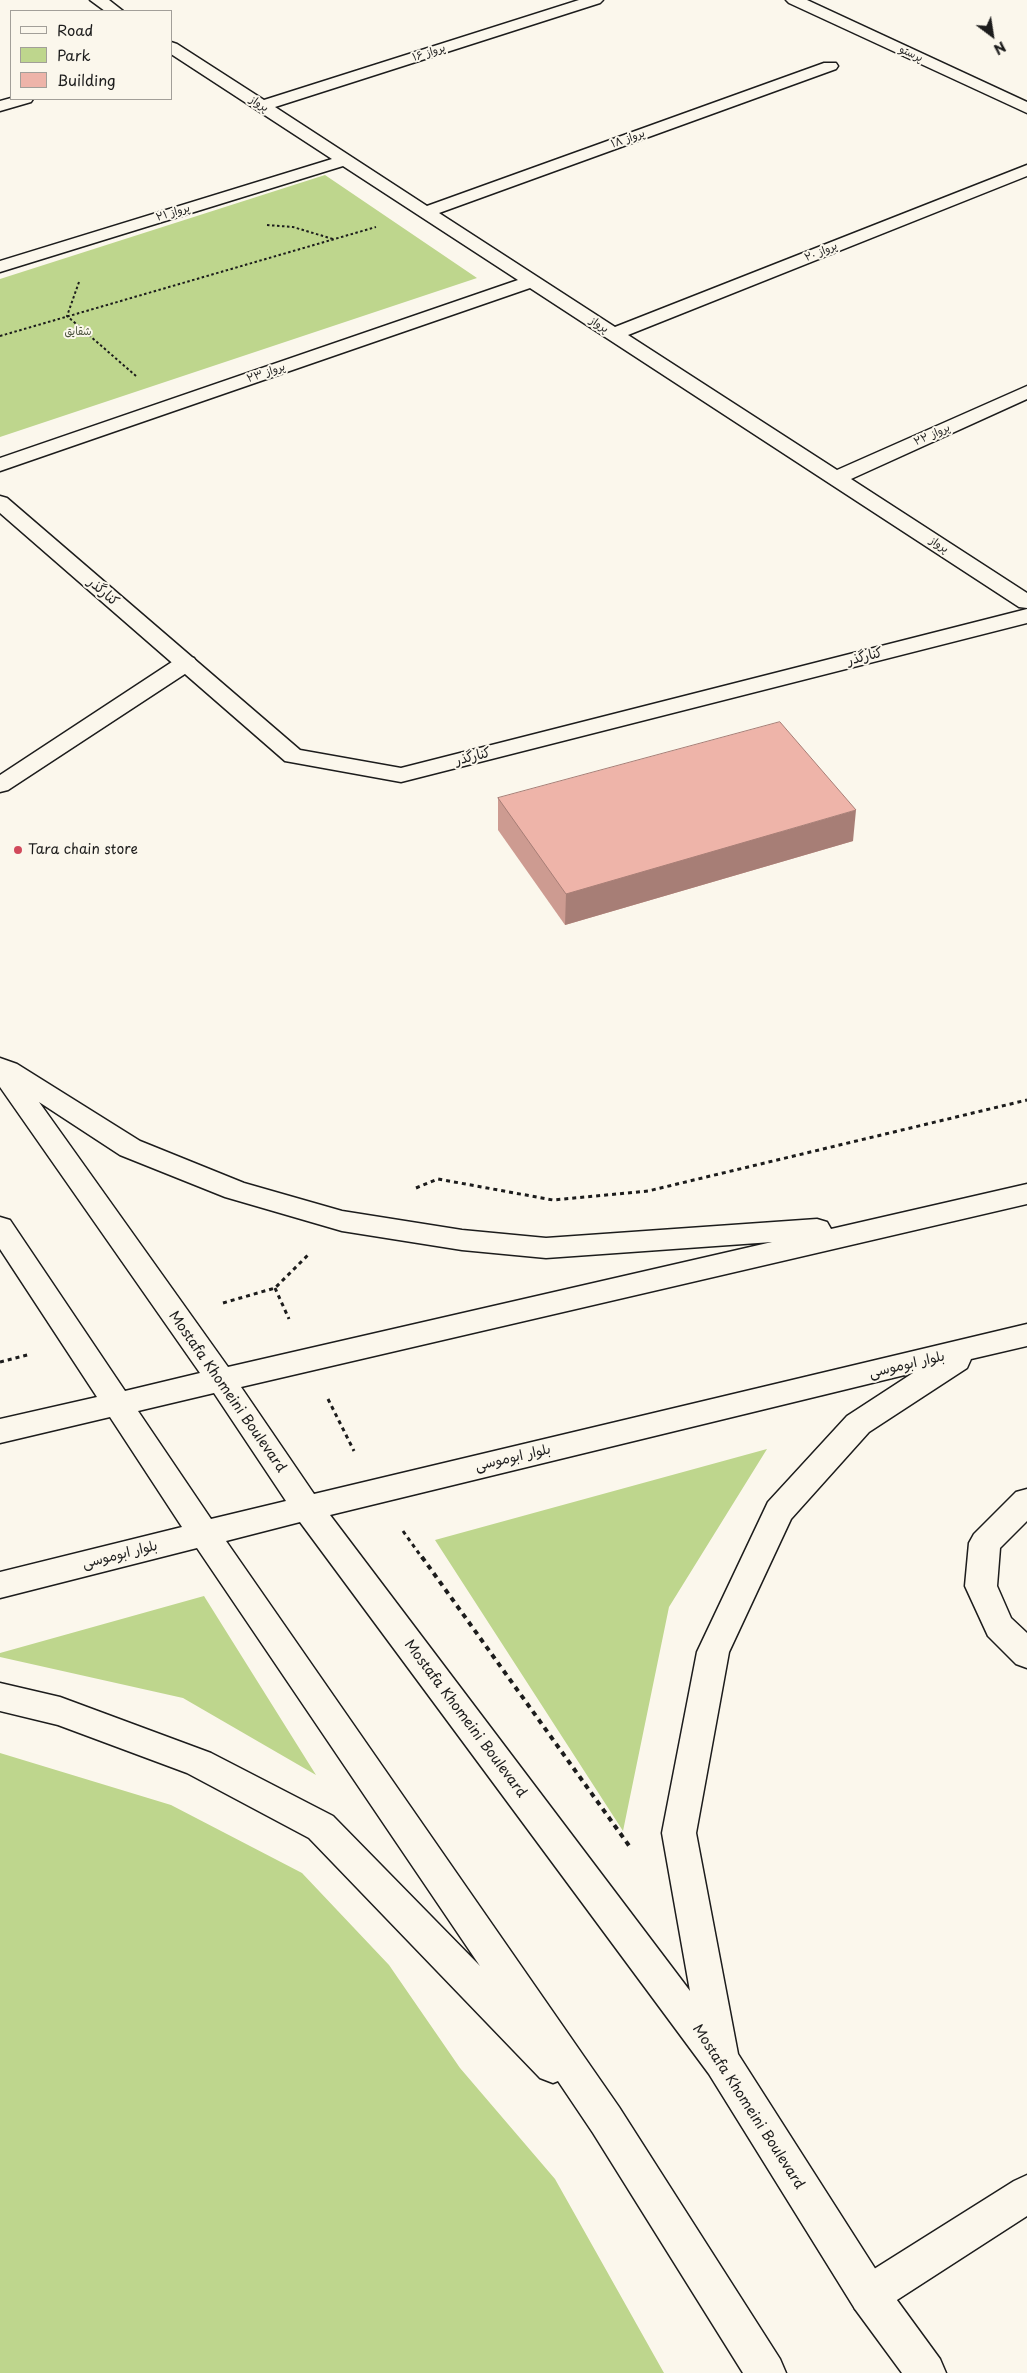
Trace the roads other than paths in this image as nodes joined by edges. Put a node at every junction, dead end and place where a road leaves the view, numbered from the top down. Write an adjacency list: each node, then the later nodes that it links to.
1 (98, 0): 4 (street)
2 (595, 0): 9 (street, پرواز ۱۶)
3 (794, 0): 10 (street, پرستو)
4 (113, 10)
5 (174, 52): 9 (street, پرواز)
6 (830, 66): 13 (street, پرواز ۱۸)
7 (21, 100): 8 (street)
8 (0, 106)
9 (263, 106): 11 (street, پرواز)
10 (1027, 108)
11 (345, 160): 13 (street, پرواز); 14 (street, پرواز ۲۱)
12 (1027, 170): 16 (street, پرواز ۲۰)
13 (426, 212): 15 (street, پرواز)
14 (0, 267)
15 (532, 281): 16 (street, پرواز); 18 (street, پرواز ۲۳)
16 (614, 334): 19 (street, پرواز)
17 (1027, 392): 19 (street, پرواز ۲۲)
18 (0, 465)
19 (836, 478): 21 (street, پرواز)
20 (0, 502): 23 (street, کنارگذر)
21 (1027, 602)
22 (1027, 616): 23 (street, کنارگذر)
23 (186, 663): 24 (street)
24 (0, 785)
25 (0, 1066): 27 (street); 31 (street, Mostafa Khomeini Boulevard)
26 (1027, 1194): 27 (street)
27 (906, 1222): 31 (street)
28 (0, 1227): 32 (street)
29 (1027, 1335): 30 (street, بلوار ابوموسی)
30 (975, 1349): 35 (street, بلوار ابوموسی); 40 (street)
31 (220, 1379): 32 (street); 35 (street, Mostafa Khomeini Boulevard)
32 (118, 1402): 33 (street); 36 (street)
33 (0, 1431)
34 (1027, 1501): 38 (street)
35 (307, 1508): 36 (street, بلوار ابوموسی); 40 (street, Mostafa Khomeini Boulevard)
36 (204, 1534): 37 (street, بلوار ابوموسی); 41 (street)
37 (0, 1585)
38 (1027, 1654)
39 (0, 1697): 41 (street)
40 (722, 2062): 43 (street, Mostafa Khomeini Boulevard)
41 (606, 2120): 44 (street)
42 (1027, 2194): 43 (street)
43 (869, 2295): 45 (street, Mostafa Khomeini Boulevard)
44 (766, 2373)
45 (926, 2373)

